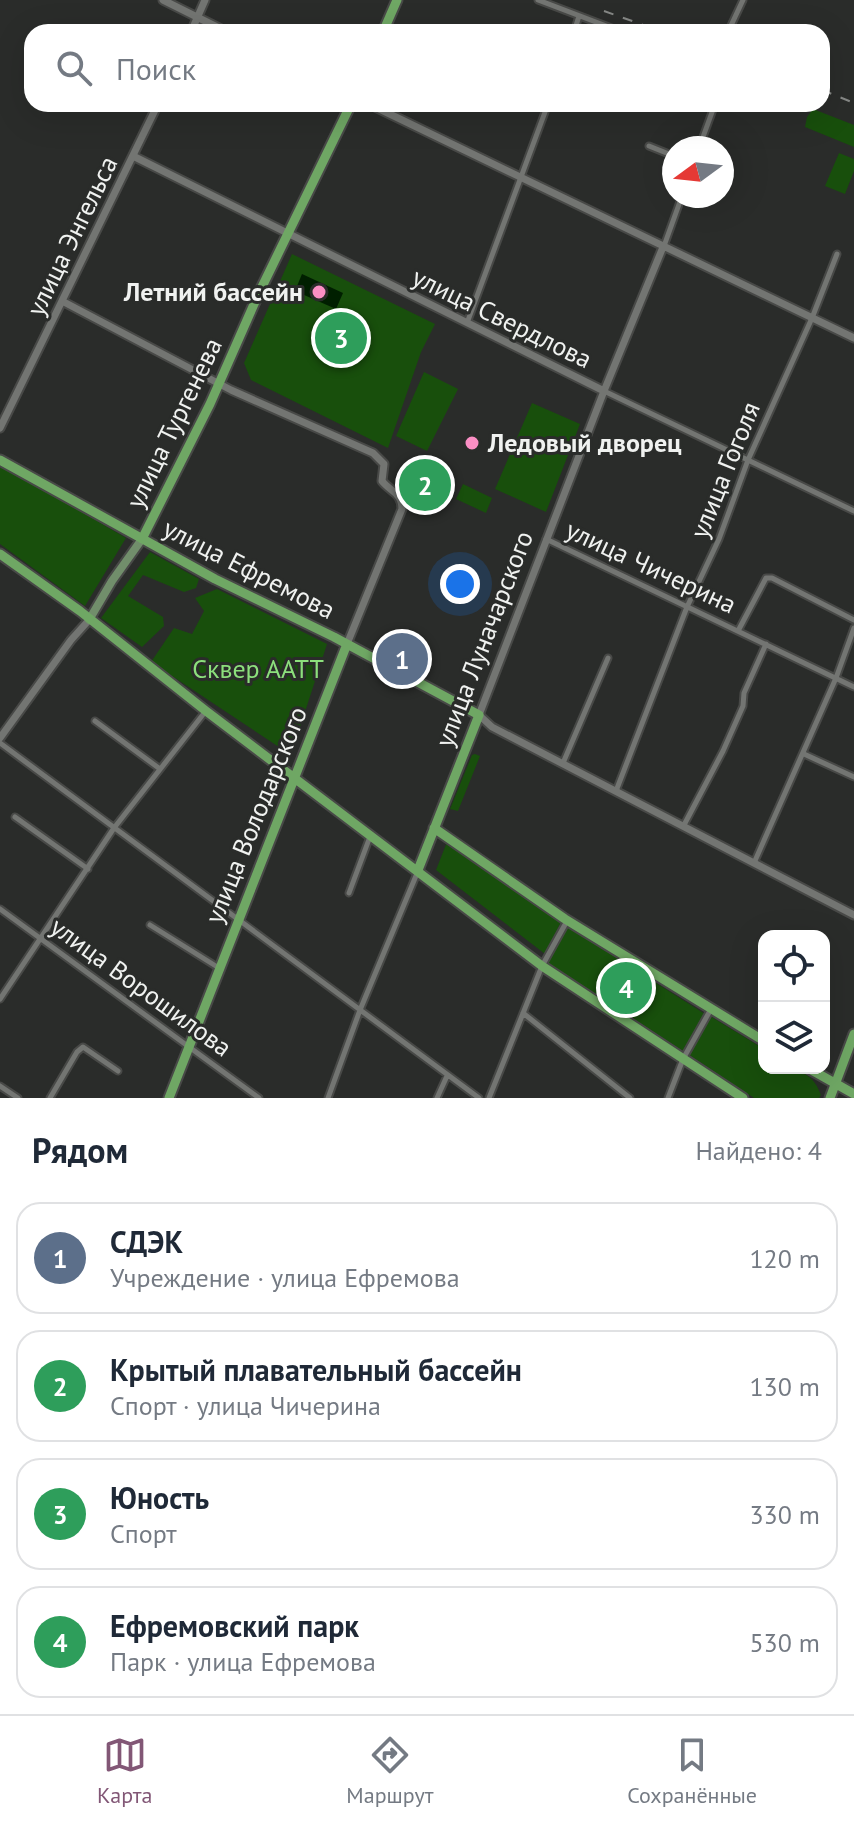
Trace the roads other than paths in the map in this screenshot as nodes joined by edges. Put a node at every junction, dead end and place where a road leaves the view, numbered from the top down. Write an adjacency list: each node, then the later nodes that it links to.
1 (163, 0): 7 (street)
2 (205, 0): 7 (street)
3 (397, 0): 10 (main road)
4 (538, 0): 6 (street)
5 (743, 0): 13 (street)
6 (579, 16): 11 (street); 12 (street)
7 (198, 17): 8 (street); 9 (street)
8 (195, 24)
9 (212, 24)
10 (386, 24)
11 (576, 24)
12 (600, 24)
13 (732, 24)
14 (154, 112): 22 (street, улица Энгельса)
15 (347, 112): 25 (main road, улица Тургенева)
16 (385, 112): 23 (street)
17 (545, 112): 23 (street)
18 (712, 112): 19 (street)
19 (703, 136)
20 (649, 146): 21 (street)
21 (662, 151)
22 (133, 156): 25 (street, улица Свердлова); 28 (street, улица Энгельса)
23 (521, 178): 26 (street); 30 (street)
24 (678, 208): 26 (street, улица Луначарского)
25 (289, 232): 30 (street, улица Свердлова); 32 (main road, улица Тургенева)
26 (663, 247): 29 (street); 33 (street, улица Луначарского)
27 (837, 254): 29 (street, улица Гоголя)
28 (62, 301): 32 (street); 34 (street, улица Энгельса)
29 (812, 318): 31 (street); 36 (street, улица Гоголя)
30 (467, 324): 33 (street, улица Свердлова)
31 (854, 338)
32 (219, 383): 38 (main road, улица Тургенева); 46 (street, улица Володарского)
33 (604, 391): 36 (street, улица Свердлова); 39 (street, улица Луначарского)
34 (0, 428)
35 (1, 460): 38 (main road, улица Ефремова)
36 (748, 460): 37 (street, улица Свердлова); 41 (street, улица Гоголя)
37 (854, 511)
38 (142, 539): 42 (main road, улица Тургенева); 46 (main road, улица Ефремова)
39 (546, 539): 41 (street, улица Чичерина); 52 (street, улица Луначарского)
40 (0, 554): 42 (main road)
41 (687, 607): 45 (street, улица Чичерина); 60 (street, улица Гоголя)
42 (89, 620): 51 (main road); 54 (street, улица Тургенева)
43 (854, 620): 45 (street, улица Чичерина)
44 (854, 628): 49 (street)
45 (738, 631): 47 (street, улица Чичерина)
46 (347, 644): 52 (main road, улица Ефремова); 59 (main road, улица Володарского)
47 (766, 644): 49 (street, улица Чичерина); 62 (street)
48 (608, 658): 56 (street)
49 (836, 678): 50 (street, улица Чичерина); 55 (street)
50 (854, 687)
51 (206, 711): 57 (street); 59 (main road)
52 (479, 715): 56 (street); 64 (main road, улица Луначарского)
53 (95, 721): 57 (street)
54 (0, 741): 63 (street)
55 (804, 754): 58 (street); 66 (street)
56 (563, 763): 60 (street)
57 (160, 769): 63 (street)
58 (854, 777)
59 (294, 778): 65 (main road); 72 (main road, улица Володарского)
60 (616, 791): 62 (street)
61 (15, 817): 67 (street)
62 (684, 825): 66 (street)
63 (114, 828): 67 (street); 72 (street)
64 (434, 828): 68 (main road, улица Луначарского); 73 (main road)
65 (371, 834): 68 (main road); 69 (street)
66 (753, 864): 71 (street)
67 (88, 869): 75 (street)
68 (418, 870): 76 (main road); 80 (street, улица Луначарского)
69 (349, 893)
70 (0, 909): 75 (street, улица Ворошилова)
71 (854, 915)
72 (239, 918): 77 (main road, улица Володарского); 80 (street)
73 (567, 921): 76 (street); 79 (main road)
74 (150, 925): 77 (street, улица Володарского)
75 (42, 940): 78 (street); 84 (street, улица Ворошилова)
76 (542, 966): 81 (street); 85 (main road)
77 (219, 968): 84 (main road, улица Володарского)
78 (0, 999)
79 (712, 1008): 83 (main road); 85 (street)
80 (360, 1010): 88 (street); 96 (street, улица Луначарского)
81 (523, 1013): 99 (street); 100 (street)
82 (854, 1034): 89 (main road)
83 (758, 1037)
84 (189, 1045): 94 (main road, улица Володарского); 95 (street, улица Ворошилова)
85 (683, 1059): 101 (street); 102 (main road)
86 (118, 1071): 93 (street)
87 (818, 1074): 89 (main road)
88 (447, 1076): 97 (street); 98 (street)
89 (835, 1084): 91 (main road); 103 (main road)
90 (0, 1086): 92 (street)
91 (854, 1094)
92 (18, 1098)
93 (50, 1098)
94 (169, 1098)
95 (259, 1098)
96 (328, 1098)
97 (437, 1098)
98 (479, 1098)
99 (489, 1098)
100 (630, 1098)
101 (668, 1098)
102 (743, 1098)
103 (830, 1098)

